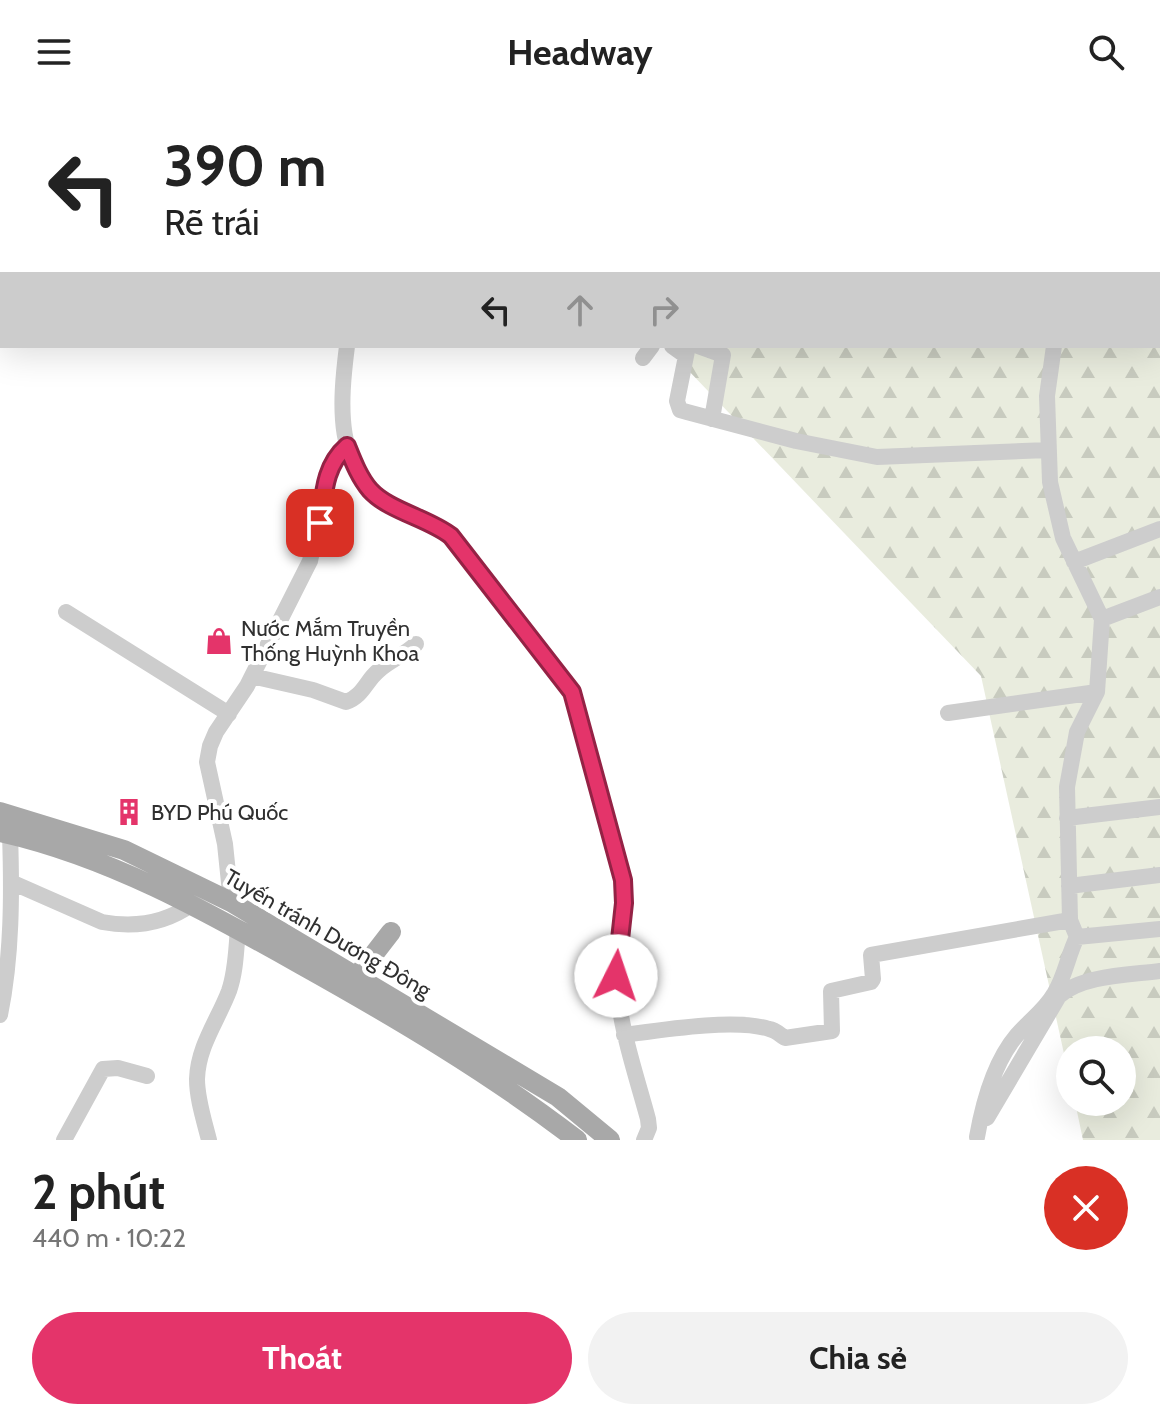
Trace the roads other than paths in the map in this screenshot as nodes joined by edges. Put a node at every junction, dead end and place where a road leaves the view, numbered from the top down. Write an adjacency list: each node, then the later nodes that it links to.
1 (347, 348): 5 (street)
2 (1054, 348): 6 (street)
3 (691, 349): 4 (street); 4 (street)
4 (712, 419): 6 (street)
5 (347, 446): 13 (street); 32 (street)
6 (1048, 450): 8 (street)
7 (1160, 529): 8 (street)
8 (1074, 562): 11 (street)
9 (1160, 597): 11 (street)
10 (66, 612): 16 (street)
11 (1102, 619): 14 (street)
12 (416, 644): 13 (street)
13 (252, 676): 16 (street)
14 (1097, 692): 15 (street); 18 (street)
15 (948, 713)
16 (229, 714): 24 (street)
17 (1160, 807): 18 (street)
18 (1067, 818): 22 (street)
19 (6, 823): 21 (street); 23 (main road, Tuyến tránh Dương Đông); 24 (main road, Tuyến tránh Dương Đông)
20 (1160, 875): 22 (street)
21 (11, 882): 23 (street); 31 (street)
22 (1069, 886): 25 (street)
23 (192, 904): 24 (main road, Tuyến tránh Dương Đông)
24 (231, 917): 30 (main road, Tuyến tránh Dương Đông); 36 (street); 37 (main road, Tuyến tránh Dương Đông)
25 (1070, 920): 28 (street); 32 (street)
26 (1160, 929): 28 (street)
27 (391, 932): 30 (main road)
28 (1077, 937): 34 (street)
29 (1160, 971): 34 (street)
30 (357, 976): 38 (main road, Tuyến tránh Dương Đông)
31 (0, 1015)
32 (624, 1035): 39 (street)
33 (147, 1076): 35 (street)
34 (976, 1139)
35 (64, 1140)
36 (209, 1140)
37 (577, 1140)
38 (610, 1140)
39 (644, 1140)

